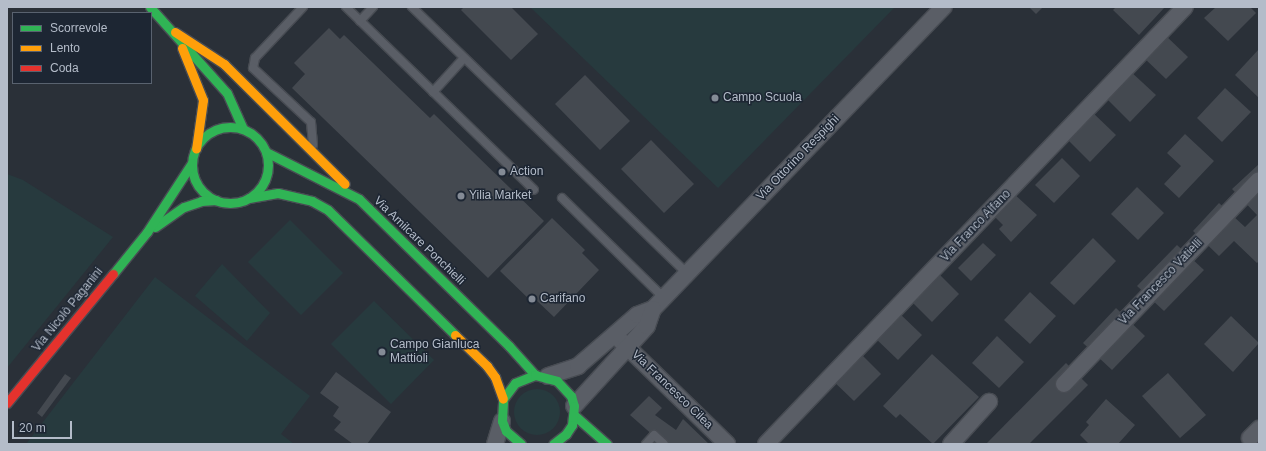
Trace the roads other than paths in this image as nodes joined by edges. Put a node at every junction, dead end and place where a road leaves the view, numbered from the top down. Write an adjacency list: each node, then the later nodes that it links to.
1 (150, 7): 9 (main road)
2 (303, 7): 14 (lane)
3 (346, 7): 8 (lane)
4 (373, 7): 8 (lane)
5 (412, 7): 10 (lane)
6 (944, 7): 24 (street, Via Ottorino Respighi)
7 (1185, 7): 42 (street, Via Franco Alfano)
8 (360, 21): 11 (lane)
9 (175, 32): 12 (main road); 13 (main road); 14 (main road)
10 (464, 58): 11 (lane); 24 (lane)
11 (433, 92): 18 (lane)
12 (243, 129): 13 (main road); 15 (main road)
13 (196, 149): 16 (main road)
14 (313, 150): 21 (main road)
15 (266, 152): 19 (main road); 21 (main road, Via Amilcare Ponchielli)
16 (192, 163): 22 (main road); 23 (main road, Via Nicolò Paganini)
17 (1259, 180): 29 (street, Via Francesco Vatielli)
18 (534, 190)
19 (249, 198): 22 (main road); 30 (main road)
20 (562, 198): 25 (lane)
21 (359, 199): 28 (main road, Via Amilcare Ponchielli)
22 (216, 200): 23 (main road, Via Nicolò Paganini)
23 (147, 232): 32 (main road, Via Nicolò Paganini)
24 (688, 274): 25 (street, Via Ottorino Respighi)
25 (659, 303): 26 (street, Via Ottorino Respighi); 27 (street, Via Ottorino Respighi)
26 (616, 336): 27 (street, Via Francesco Cilea); 28 (street, Via Ottorino Respighi)
27 (629, 348): 33 (street, Via Ottorino Respighi); 41 (street, Via Francesco Cilea)
28 (541, 376): 30 (main road); 33 (main road, Via Amilcare Ponchielli)
29 (1064, 384)
30 (502, 399): 34 (main road)
31 (989, 402): 43 (street)
32 (7, 403)
33 (574, 410): 37 (main road); 38 (main road, Via Amilcare Ponchielli)
34 (502, 421): 35 (street); 36 (main road)
35 (495, 444)
36 (521, 444)
37 (554, 444)
38 (606, 444)
39 (646, 444): 40 (lane)
40 (664, 444)
41 (727, 444)
42 (766, 444)
43 (951, 444)

